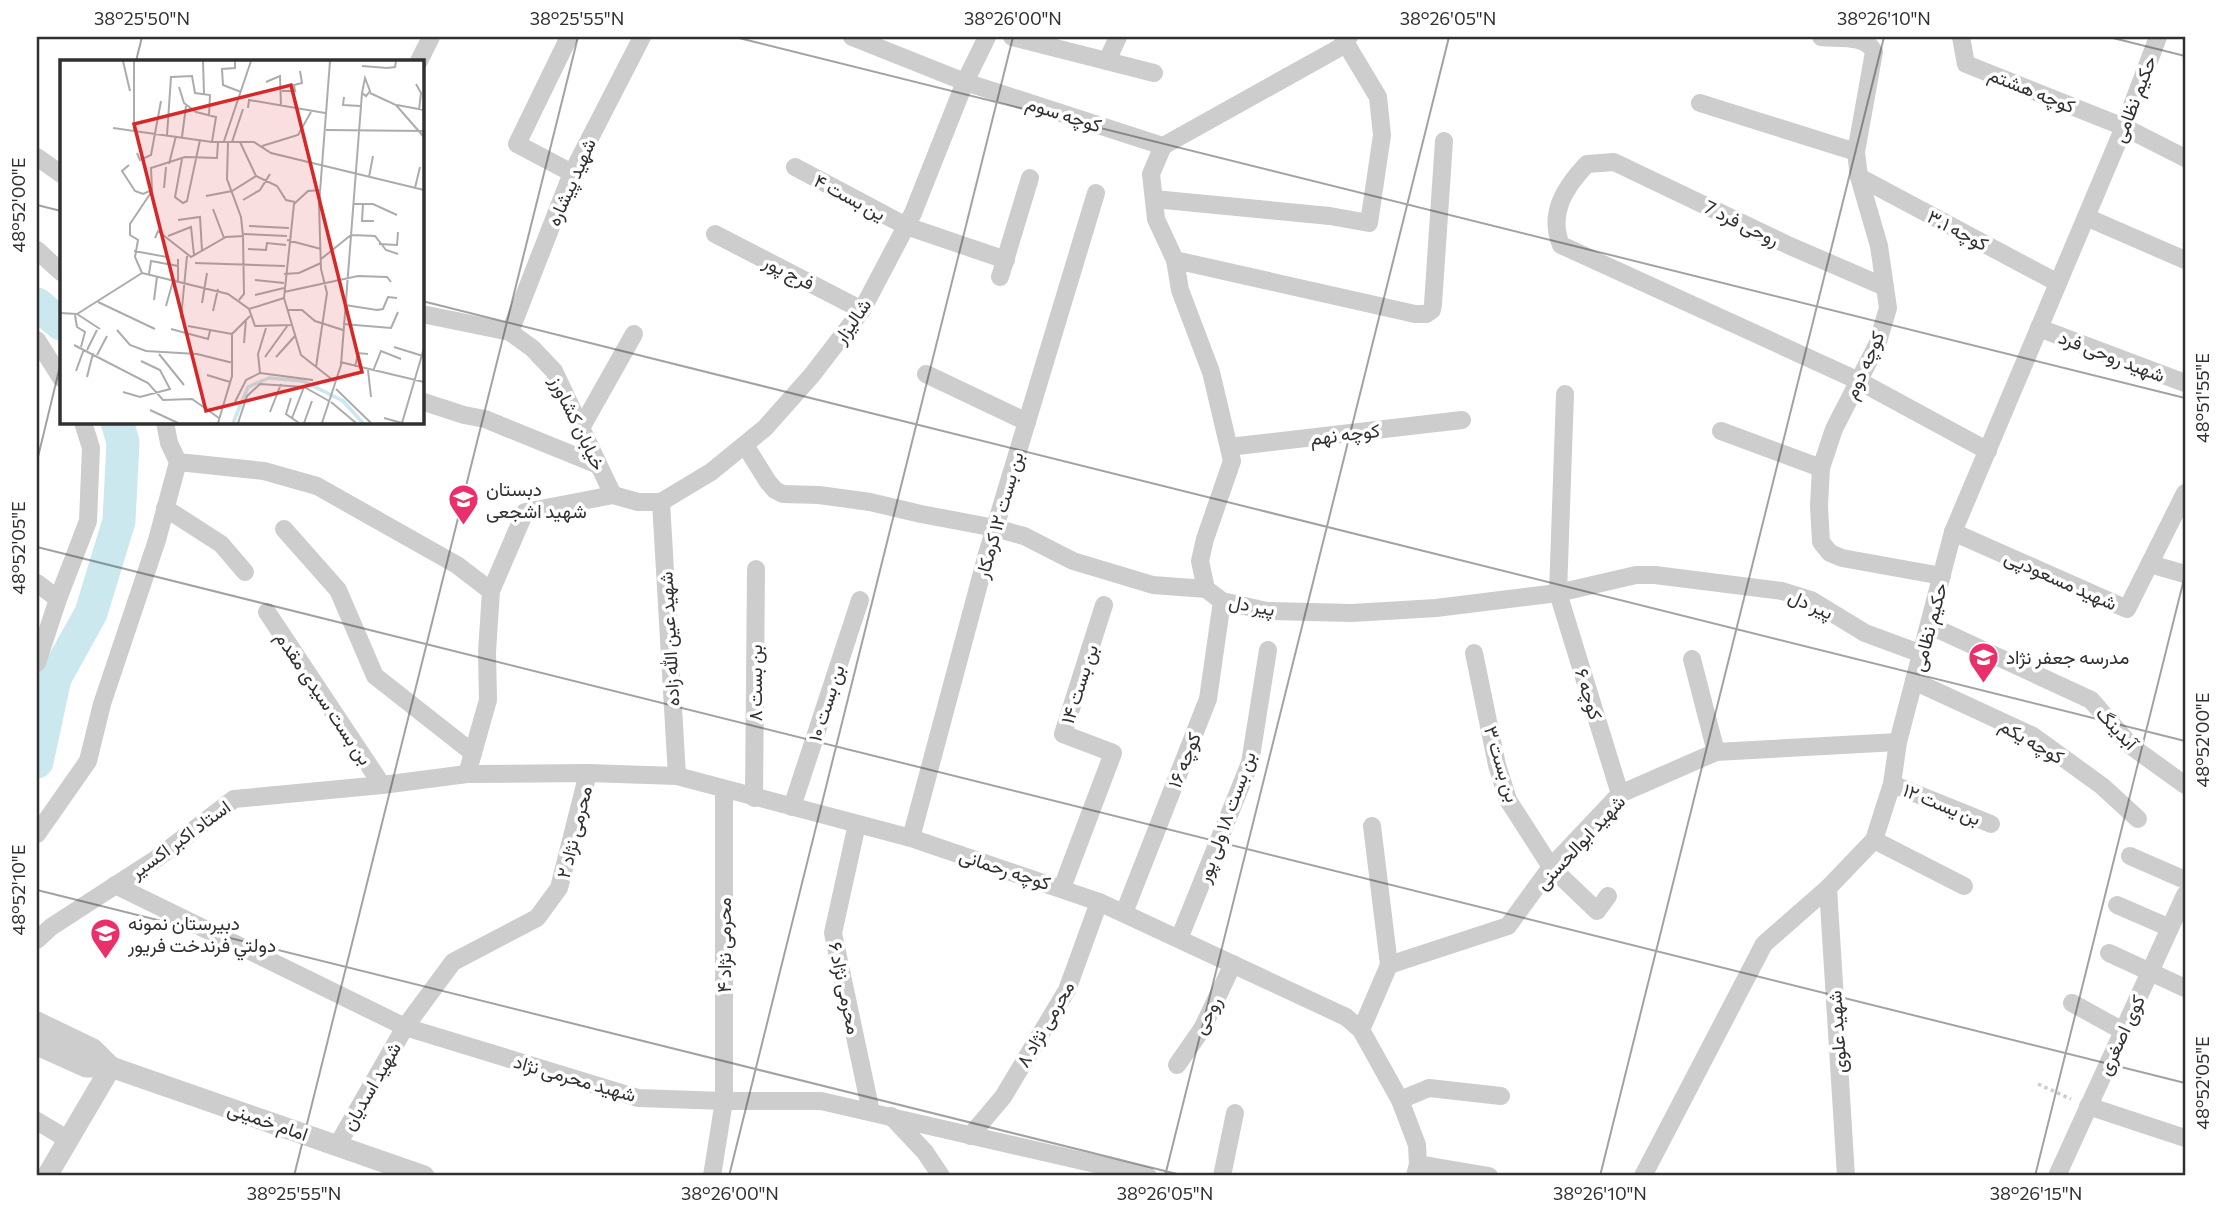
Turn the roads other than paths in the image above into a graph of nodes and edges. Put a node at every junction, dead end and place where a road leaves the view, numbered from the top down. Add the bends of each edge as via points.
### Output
1 (431, 37) edge
2 (569, 37) edge
3 (642, 37) edge
4 (852, 37) edge
5 (987, 37) edge
6 (1012, 37) edge
7 (1118, 37) edge
8 (1821, 37) edge
9 (1961, 37) edge
10 (2158, 37) edge
11 (1347, 39) edge
12 (420, 60) edge
13 (1107, 61) junction
14 (1154, 73) dead end
15 (965, 82) junction
16 (1700, 103) dead end
17 (2124, 127) junction
18 (1444, 141) dead end
19 (1163, 146) junction
20 (1856, 152) junction
21 (37, 157) edge
22 (2185, 158) edge
23 (795, 167) dead end
24 (60, 173) edge
25 (572, 173) junction
26 (1858, 177) junction
27 (1031, 178) dead end
28 (1096, 193) dead end
29 (1154, 199) junction
30 (2086, 217) junction
31 (906, 226) junction
32 (715, 234) dead end
33 (37, 250) edge
34 (1175, 260) junction
35 (2185, 260) edge
36 (60, 271) edge
37 (2058, 283) junction
38 (1885, 287) junction
39 (862, 310) junction
40 (424, 314) edge
41 (2039, 328) junction
42 (510, 332) junction
43 (634, 334) dead end
44 (37, 340) edge
45 (926, 374) dead end
46 (60, 375) edge
47 (1859, 381) junction
48 (2185, 383) edge
49 (1565, 394) dead end
50 (424, 402) dead end
51 (1462, 420) dead end
52 (1027, 422) junction
53 (84, 424) edge
54 (165, 424) edge
55 (581, 428) junction
56 (1721, 430) dead end
57 (745, 445) junction
58 (1229, 447) junction
59 (1988, 451) junction
60 (178, 462) junction
61 (598, 465) junction
62 (1821, 468) junction
63 (2185, 493) edge
64 (613, 495) junction
65 (661, 502) junction
66 (165, 508) junction
67 (995, 528) junction
68 (284, 529) dead end
69 (1953, 532) junction
70 (2150, 564) junction
71 (756, 569) dead end
72 (245, 572) dead end
73 (2185, 574) edge
74 (1942, 576) junction
75 (37, 583) edge
76 (1206, 589) junction
77 (491, 591) junction
78 (1558, 593) junction
79 (58, 599) junction
80 (860, 600) dead end
81 (1222, 601) junction
82 (1104, 605) dead end
83 (267, 612) dead end
84 (1931, 626) junction
85 (1268, 650) dead end
86 (1474, 653) dead end
87 (1922, 654) junction
88 (1692, 659) dead end
89 (37, 663) edge
90 (1914, 681) junction
91 (1898, 742) junction
92 (1716, 752) junction
93 (473, 753) junction
94 (588, 774) junction
95 (467, 775) junction
96 (677, 776) junction
97 (1892, 784) junction
98 (382, 785) junction
99 (2185, 785) edge
100 (724, 790) junction
101 (1620, 794) junction
102 (754, 798) junction
103 (792, 807) junction
104 (2138, 819) dead end
105 (857, 824) junction
106 (1992, 824) dead end
107 (1372, 826) dead end
108 (37, 834) edge
109 (911, 838) junction
110 (1874, 840) junction
111 (2130, 856) dead end
112 (1551, 867) junction
113 (2185, 880) edge
114 (115, 886) junction
115 (1964, 886) dead end
116 (1062, 888) junction
117 (1828, 888) junction
118 (2185, 895) edge
119 (1608, 896) dead end
120 (1099, 902) junction
121 (2117, 905) dead end
122 (1124, 913) junction
123 (2170, 928) junction
124 (1179, 939) junction
125 (37, 940) edge
126 (2109, 954) dead end
127 (1233, 964) junction
128 (1390, 965) junction
129 (2150, 972) junction
130 (2185, 988) edge
131 (2072, 1003) dead end
132 (37, 1022) edge
133 (405, 1027) junction
134 (1361, 1030) junction
135 (2123, 1031) junction
136 (37, 1045) edge
137 (1177, 1065) dead end
138 (111, 1067) junction
139 (1501, 1096) dead end
140 (1400, 1100) junction
141 (724, 1101) junction
142 (2088, 1107) junction
143 (871, 1112) junction
144 (1235, 1112) dead end
145 (891, 1116) junction
146 (37, 1121) edge
147 (970, 1136) junction
148 (2185, 1138) edge
149 (67, 1139) junction
150 (337, 1146) junction
151 (378, 1169) edge
152 (1417, 1170) edge
153 (52, 1174) edge
154 (424, 1176) edge
155 (712, 1176) edge
156 (941, 1176) edge
157 (1145, 1176) edge
158 (1222, 1176) edge
159 (1489, 1176) edge
160 (1643, 1176) edge
161 (1846, 1176) edge
162 (2057, 1176) edge

1 - 12 street
2 - 25 street via 517,144
3 - 25 street, شهید پیشاره
4 - 15 street, کوچه سوم
5 - 15 street, شالیزار
6 - 13 street
7 - 13 street
8 - 20 street, کوچه دوم via 1863,40 1874,52
9 - 17 street, کوچه هشتم via 1966,64
10 - 17 street, حکیم نظامی
11 - 19 street via 1339,48
11 - 29 street via 1378,97 1382,135 1369,223
13 - 14 street
15 - 19 street, کوچه سوم
15 - 31 street, شالیزار
16 - 20 street
17 - 22 street
17 - 30 street, حکیم نظامی
18 - 34 street via 1433,304 1426,314
19 - 29 street, پیر دل via 1151,174
20 - 26 street, کوچه دوم
21 - 24 street
23 - 31 street, ین بست ۴
25 - 42 street, شهید پیشاره
26 - 37 street, کوچه ۳.۱
26 - 38 street, کوچه دوم via 1879,246
27 - 31 street, ین بست ۴ via 1003,268
28 - 52 street, بن بست ۱۲ کرمکار
29 - 34 street, پیر دل via 1156,219
30 - 35 street
30 - 37 street, حکیم نظامی
31 - 39 street, شالیزار
32 - 39 street, فرج پور
33 - 36 street
34 - 58 street, پیر دل via 1180,290 1211,372
37 - 41 street, حکیم نظامی
38 - 47 street, کوچه دوم via 1888,308
38 - 47 street, روحی فرد 7 via 1615,162 1587,164 1564,195 1555,223 1561,245
39 - 57 street, شالیزار via 797,393
40 - 42 street, خیابان کشاورز
41 - 48 street, شهید روحی فرد
41 - 59 street, حکیم نظامی
42 - 55 street, خیابان کشاورز via 554,371
43 - 55 street
44 - 46 street
45 - 52 street
47 - 59 street
47 - 62 street, کوچه دوم via 1834,429
49 - 78 street, کوچه ۶
50 - 61 street via 485,419
51 - 58 street, کوچه نهم
52 - 67 street, بن بست ۱۲ کرمکار
53 - 79 street via 91,447 88,522
54 - 60 street
55 - 61 street, خیابان کشاورز
56 - 62 street
57 - 65 street, شالیزار
57 - 67 street via 768,482 783,495 870,502
58 - 76 street, پیر دل via 1232,461 1200,561
59 - 69 street, حکیم نظامی
60 - 66 street
60 - 77 street via 264,471 317,486 457,565
61 - 64 street, خیابان کشاورز
62 - 74 street, کوچه دوم via 1821,542 1830,553
63 - 70 street, شهید مسعودپی
64 - 65 street
64 - 77 street via 525,512
65 - 96 street, شهید عین الله زاده
66 - 72 street via 221,544
66 - 108 street via 88,761
67 - 76 street via 1073,561 1153,585
67 - 109 street, بن بست ۱۲ کرمکار
68 - 93 street via 338,590 375,676
69 - 70 street, شهید مسعودپی via 2127,609
69 - 74 street, حکیم نظامی
70 - 73 street
71 - 102 street, بن بست ۸
74 - 84 street, حکیم نظامی
75 - 79 street
76 - 81 street, پیر دل
77 - 93 street via 488,700
78 - 81 street, پیر دل via 1352,613 1267,611
78 - 87 street, پیر دل via 1636,575 1782,591 1811,600 1865,633
78 - 101 street, کوچه ۶
79 - 89 street
80 - 103 street, بن بست ۱۰
81 - 122 street, کوچه ۱۶ via 1208,699
82 - 116 street, بن بست ۱۴ via 1063,734 1113,752
83 - 98 street, بن بست سیدی مقدم
84 - 87 street, حکیم نظامی
84 - 99 street, آبدینگ via 2091,700 2131,746
85 - 124 street, بن بست ۱۸ ولی پور via 1250,762
86 - 112 street, بن بست ۳ via 1508,800
87 - 90 street, حکیم نظامی
88 - 92 street
90 - 91 street, حکیم نظامی
90 - 104 street, کوچه یکم via 2033,736 2102,786
91 - 92 street, شهید ابوالحسنی
91 - 97 street, حکیم نظامی
92 - 101 street, شهید ابوالحسنی
93 - 95 street
94 - 95 street, کوچه رحمانی
94 - 96 street, کوچه رحمانی
94 - 133 street, محرمی نژاد ۲ via 559,888 537,918 453,962
95 - 98 street, استاد اکبر اکسیر
96 - 100 street, کوچه رحمانی
97 - 106 street, بن یست ۱۲
97 - 110 street, حکیم نظامی
98 - 114 street, استاد اکبر اکسیر via 234,799
100 - 102 street, کوچه رحمانی
100 - 141 street, محرمی نژاد ۴
101 - 112 street, شهید ابوالحسنی
102 - 103 street, کوچه رحمانی
103 - 105 street, کوچه رحمانی
105 - 109 street, کوچه رحمانی
105 - 143 street, محرمی نژاد ۶ via 833,933
107 - 128 street
109 - 116 street, کوچه رحمانی
110 - 115 street
110 - 117 street, حکیم نظامی
111 - 113 street
112 - 119 street, بن بست ۳ via 1597,911
112 - 128 street, شهید ابوالحسنی via 1508,926
114 - 125 street, استاد اکبر اکسیر
114 - 133 street, شهید محرمی نژاد
116 - 120 street, کوچه رحمانی
117 - 160 street, حکیم نظامی via 1765,944
117 - 161 street, شهید علوی
118 - 123 street, کوی اصغری
120 - 122 street, کوچه رحمانی
120 - 147 street, محرمی نژاد ۸ via 1067,990 1003,1097
121 - 123 street
122 - 124 street, کوچه رحمانی
123 - 129 street, کوی اصغری
124 - 127 street, کوچه رحمانی
126 - 129 street
127 - 134 street, کوچه رحمانی via 1346,1017
127 - 137 street, روحی via 1202,1029
128 - 134 street
129 - 130 street
129 - 135 street, کوی اصغری
131 - 135 street
132 - 138 street, امام خمینی via 93,1049
133 - 141 street, شهید محرمی نژاد via 638,1098
133 - 150 street, شهید اسدیان
134 - 140 street, کوچه رحمانی
135 - 142 street, کوی اصغری
136 - 138 street, امام خمینی via 86,1067
138 - 149 street
138 - 150 street, امام خمینی
139 - 140 street via 1429,1088
140 - 152 street, کوچه رحمانی via 1417,1145
141 - 143 street, شهید محرمی نژاد via 821,1101
141 - 155 street, محرمی نژاد ۴
142 - 148 street
142 - 162 street, کوی اصغری
143 - 145 street, شهید محرمی نژاد
144 - 158 street
145 - 147 street, شهید محرمی نژاد
145 - 156 street
146 - 149 street
147 - 157 street, شهید محرمی نژاد
149 - 153 street
150 - 151 street, امام خمینی
151 - 154 street, امام خمینی
152 - 159 street

